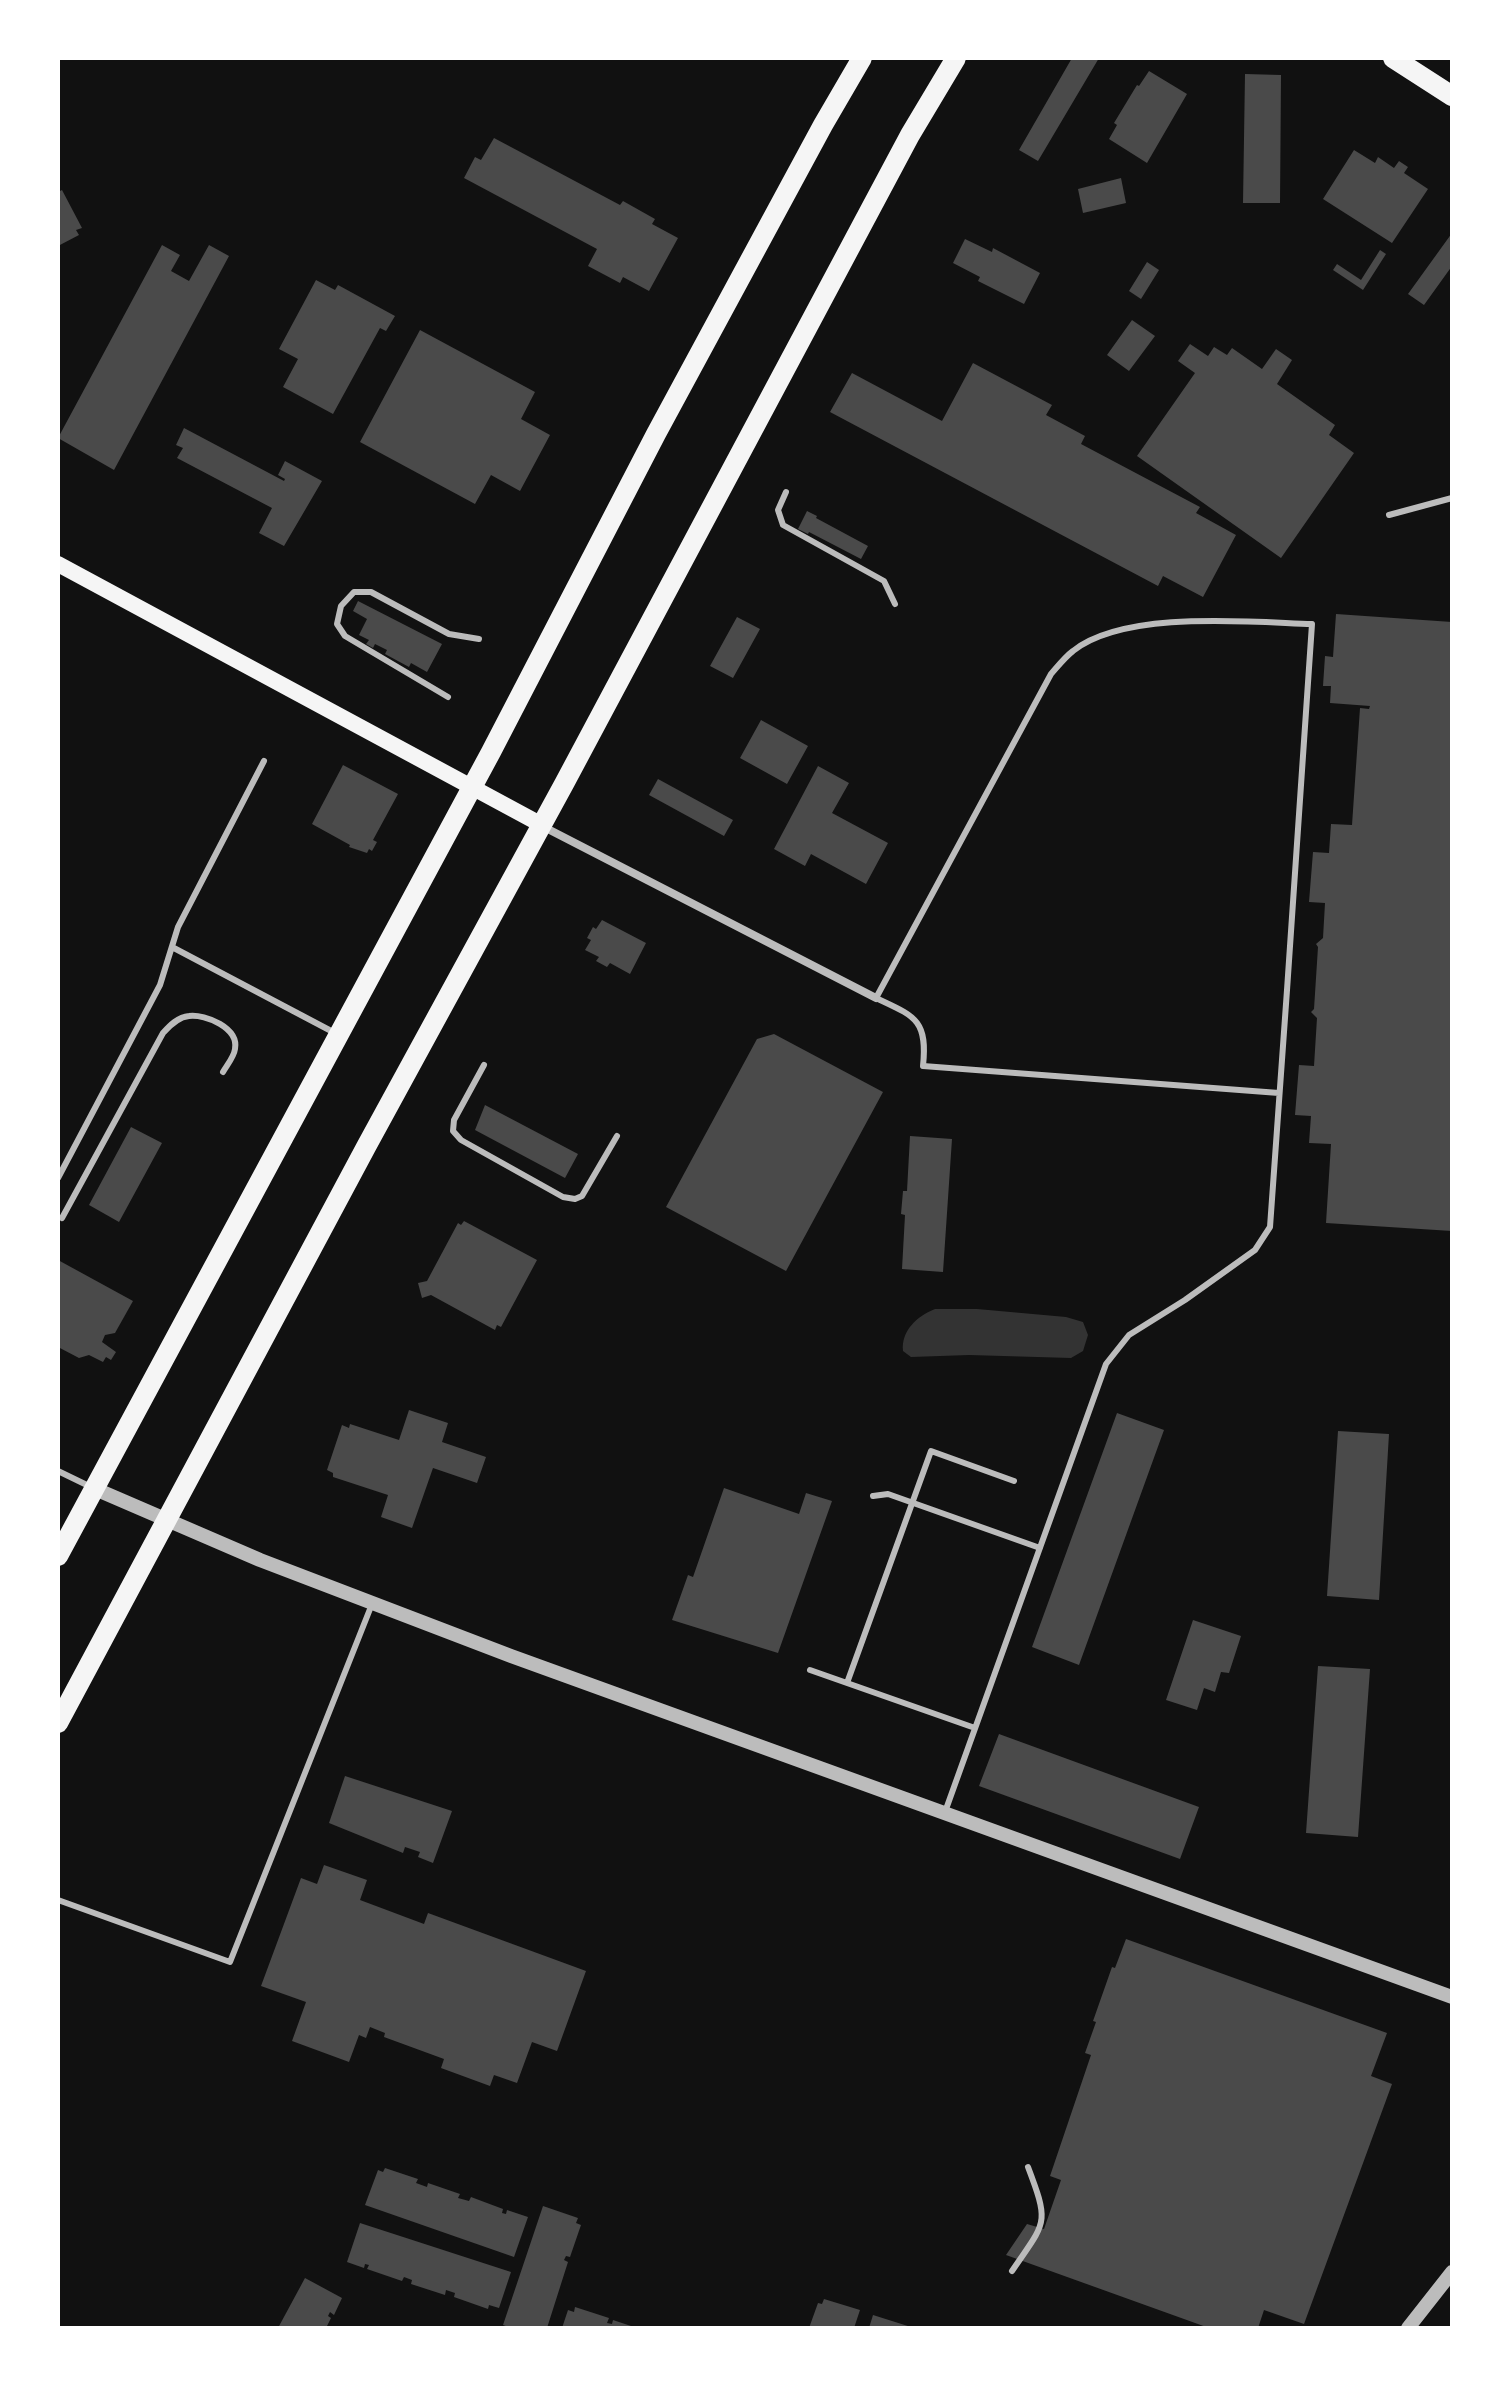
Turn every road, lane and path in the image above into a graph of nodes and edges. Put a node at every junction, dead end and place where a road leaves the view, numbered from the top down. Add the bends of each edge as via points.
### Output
1 (862, 58) edge
2 (956, 58) edge
3 (1402, 64) edge
4 (1452, 83) edge
5 (1452, 96) edge
6 (786, 492) dead end
7 (1452, 498) edge
8 (1389, 515) dead end
9 (58, 564) edge
10 (895, 604) dead end
11 (479, 639) dead end
12 (448, 697) dead end
13 (264, 761) dead end
14 (472, 787) junction
15 (542, 825) junction
16 (172, 947) junction
17 (876, 998) junction
18 (338, 1034) junction
19 (484, 1065) dead end
20 (223, 1072) dead end
21 (1279, 1093) junction
22 (617, 1136) dead end
23 (58, 1178) edge
24 (62, 1218) dead end
25 (58, 1471) edge
26 (1014, 1481) dead end
27 (93, 1488) junction
28 (873, 1496) dead end
29 (912, 1503) junction
30 (165, 1521) junction
31 (1040, 1548) junction
32 (58, 1556) edge
33 (373, 1602) junction
34 (810, 1670) dead end
35 (847, 1683) junction
36 (58, 1723) edge
37 (975, 1728) junction
38 (945, 1812) junction
39 (58, 1900) edge
40 (1452, 1997) edge
41 (1028, 2167) dead end
42 (1012, 2271) dead end
43 (1452, 2272) edge
44 (1408, 2328) edge

1 - 14 main road via 676,397
2 - 15 main road
3 - 4 main road
3 - 5 main road
6 - 10 lane via 778,510 783,525 884,581
7 - 8 lane
9 - 14 main road
11 - 12 lane via 449,634 371,592 354,592 341,606 337,624 345,636
13 - 16 lane
14 - 15 main road
14 - 18 main road
15 - 17 street
15 - 30 main road
16 - 18 lane
16 - 23 lane via 160,985
17 - 21 lane via 914,1016 925,1049 923,1066
17 - 21 lane via 1051,674 1073,650 1103,636 1171,622 1312,624
18 - 27 main road
19 - 22 lane via 453,1131 563,1197 582,1196
20 - 24 lane via 235,1052 230,1032 191,1015 170,1025
21 - 31 lane via 1270,1227 1255,1250 1117,1347 1106,1364
25 - 27 lane
26 - 29 lane via 931,1451
27 - 30 street
27 - 32 main road
28 - 29 lane via 888,1494
29 - 31 lane
29 - 35 lane
30 - 33 street
30 - 36 main road
31 - 37 lane
33 - 38 street
33 - 39 lane via 230,1962
34 - 35 lane
35 - 37 lane
37 - 38 lane
38 - 40 street
41 - 42 lane via 1043,2221
43 - 44 street

